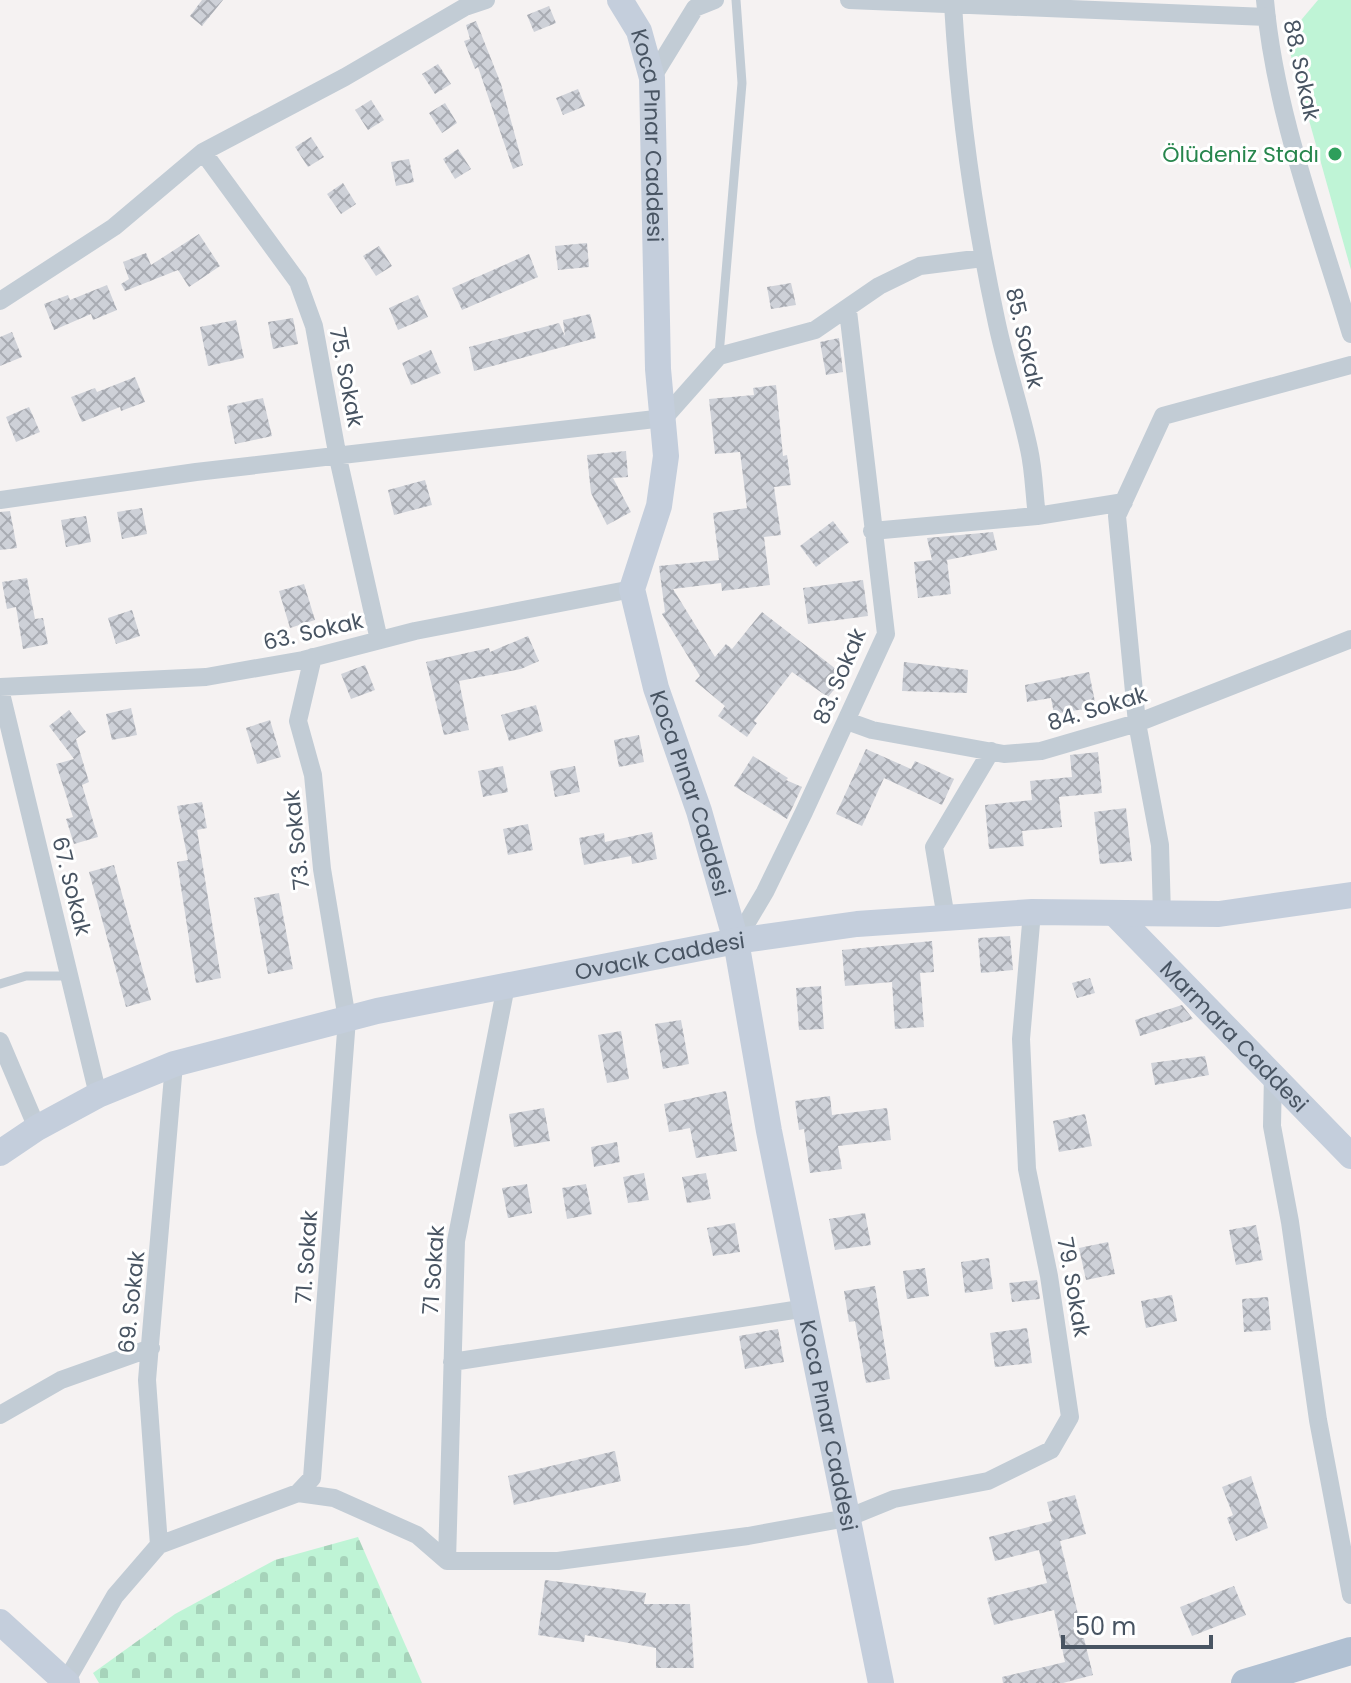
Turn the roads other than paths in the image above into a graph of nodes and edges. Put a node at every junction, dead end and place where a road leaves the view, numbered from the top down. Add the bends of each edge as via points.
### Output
1 (486, 0) edge
2 (620, 0) edge
3 (715, 0) edge
4 (736, 0) edge
5 (849, 0) edge
6 (953, 4) junction
7 (1266, 9) edge
8 (652, 78) junction
9 (203, 152) junction
10 (983, 258) junction
11 (0, 301) edge
12 (848, 311) junction
13 (1351, 334) edge
14 (719, 356) junction
15 (1351, 365) edge
16 (664, 418) junction
17 (338, 458) junction
18 (0, 500) edge
19 (1124, 502) junction
20 (1037, 516) junction
21 (872, 531) junction
22 (632, 589) junction
23 (1351, 639) edge
24 (379, 640) junction
25 (313, 657) junction
26 (0, 688) edge
27 (847, 721) junction
28 (1137, 723) junction
29 (991, 751) junction
30 (1351, 895) edge
31 (1032, 912) junction
32 (1162, 915) junction
33 (1117, 916) junction
34 (946, 918) junction
35 (736, 941) junction
36 (69, 976) junction
37 (0, 984) edge
38 (506, 986) junction
39 (347, 1019) junction
40 (0, 1041) edge
41 (174, 1064) junction
42 (1273, 1073) junction
43 (98, 1095) junction
44 (37, 1128) junction
45 (0, 1153) edge
46 (1351, 1156) edge
47 (807, 1308) junction
48 (151, 1348) junction
49 (452, 1362) junction
50 (0, 1415) edge
51 (298, 1493) junction
52 (847, 1518) junction
53 (159, 1545) junction
54 (447, 1561) junction
55 (1351, 1595) edge
56 (0, 1622) edge
57 (1351, 1651) edge
58 (66, 1683) edge
59 (881, 1683) edge
60 (1245, 1683) edge

1 - 9 street
2 - 8 street, Koca Pınar Caddesi via 639,31
3 - 8 street via 695,8
4 - 14 lane via 742,83
5 - 6 street
6 - 7 street
6 - 10 street, 85. Sokak via 957,81
7 - 13 street, 88. Sokak via 1283,108
8 - 16 street, Koca Pınar Caddesi via 658,369
9 - 11 street via 114,227
9 - 17 street, 75. Sokak via 298,282 314,326
10 - 12 street via 920,266 879,286
10 - 20 street, 85. Sokak via 1007,373 1030,450
12 - 14 street via 815,330
12 - 21 street, 83. Sokak
14 - 16 street
15 - 19 street via 1163,416
16 - 17 street
16 - 22 street, Koca Pınar Caddesi via 666,456 659,506
17 - 18 street
17 - 24 street, 75. Sokak
19 - 20 street
19 - 28 street via 1117,516
20 - 21 street
21 - 27 street, 83. Sokak via 886,634
22 - 24 street, 63. Sokak
22 - 35 street, Koca Pınar Caddesi via 656,688
23 - 28 street, 84. Sokak
24 - 25 street, 63. Sokak
25 - 26 street, 63. Sokak via 206,677
25 - 39 street, 73. Sokak via 298,721 313,775 322,869
26 - 36 street, 67. Sokak
27 - 29 street, 84. Sokak
27 - 35 street, 83. Sokak
28 - 29 street, 84. Sokak via 1041,751
28 - 32 street via 1160,845
29 - 34 street via 934,847
30 - 32 street, Ovacık Caddesi via 1219,914
31 - 33 street, Ovacık Caddesi
31 - 34 street, Ovacık Caddesi
31 - 52 street, 79. Sokak via 1021,1039 1027,1169 1070,1417 1051,1450 988,1481 894,1499
32 - 33 street, Ovacık Caddesi
33 - 42 street, Marmara Caddesi
34 - 35 street, Ovacık Caddesi
35 - 38 street, Ovacık Caddesi
35 - 47 street, Koca Pınar Caddesi
36 - 37 lane via 26,976
36 - 43 street, 67. Sokak
38 - 39 street, Ovacık Caddesi
38 - 49 street, 71 Sokak via 456,1241
39 - 41 street, Ovacık Caddesi
39 - 51 street, 71. Sokak via 312,1478
40 - 44 street
41 - 43 street, Ovacık Caddesi
41 - 48 street, 69. Sokak
42 - 46 street, Marmara Caddesi
42 - 55 street via 1272,1126
43 - 44 street, Ovacık Caddesi
44 - 45 street, Ovacık Caddesi
47 - 49 street
47 - 52 street, Koca Pınar Caddesi
48 - 50 street via 61,1380
48 - 53 street, 69. Sokak via 147,1380
49 - 54 street, 71 Sokak
51 - 53 street
51 - 54 street via 334,1498 417,1535
52 - 54 street, 79. Sokak via 558,1561
52 - 59 street, Koca Pınar Caddesi
53 - 58 street via 115,1596
56 - 58 street
57 - 60 main road

